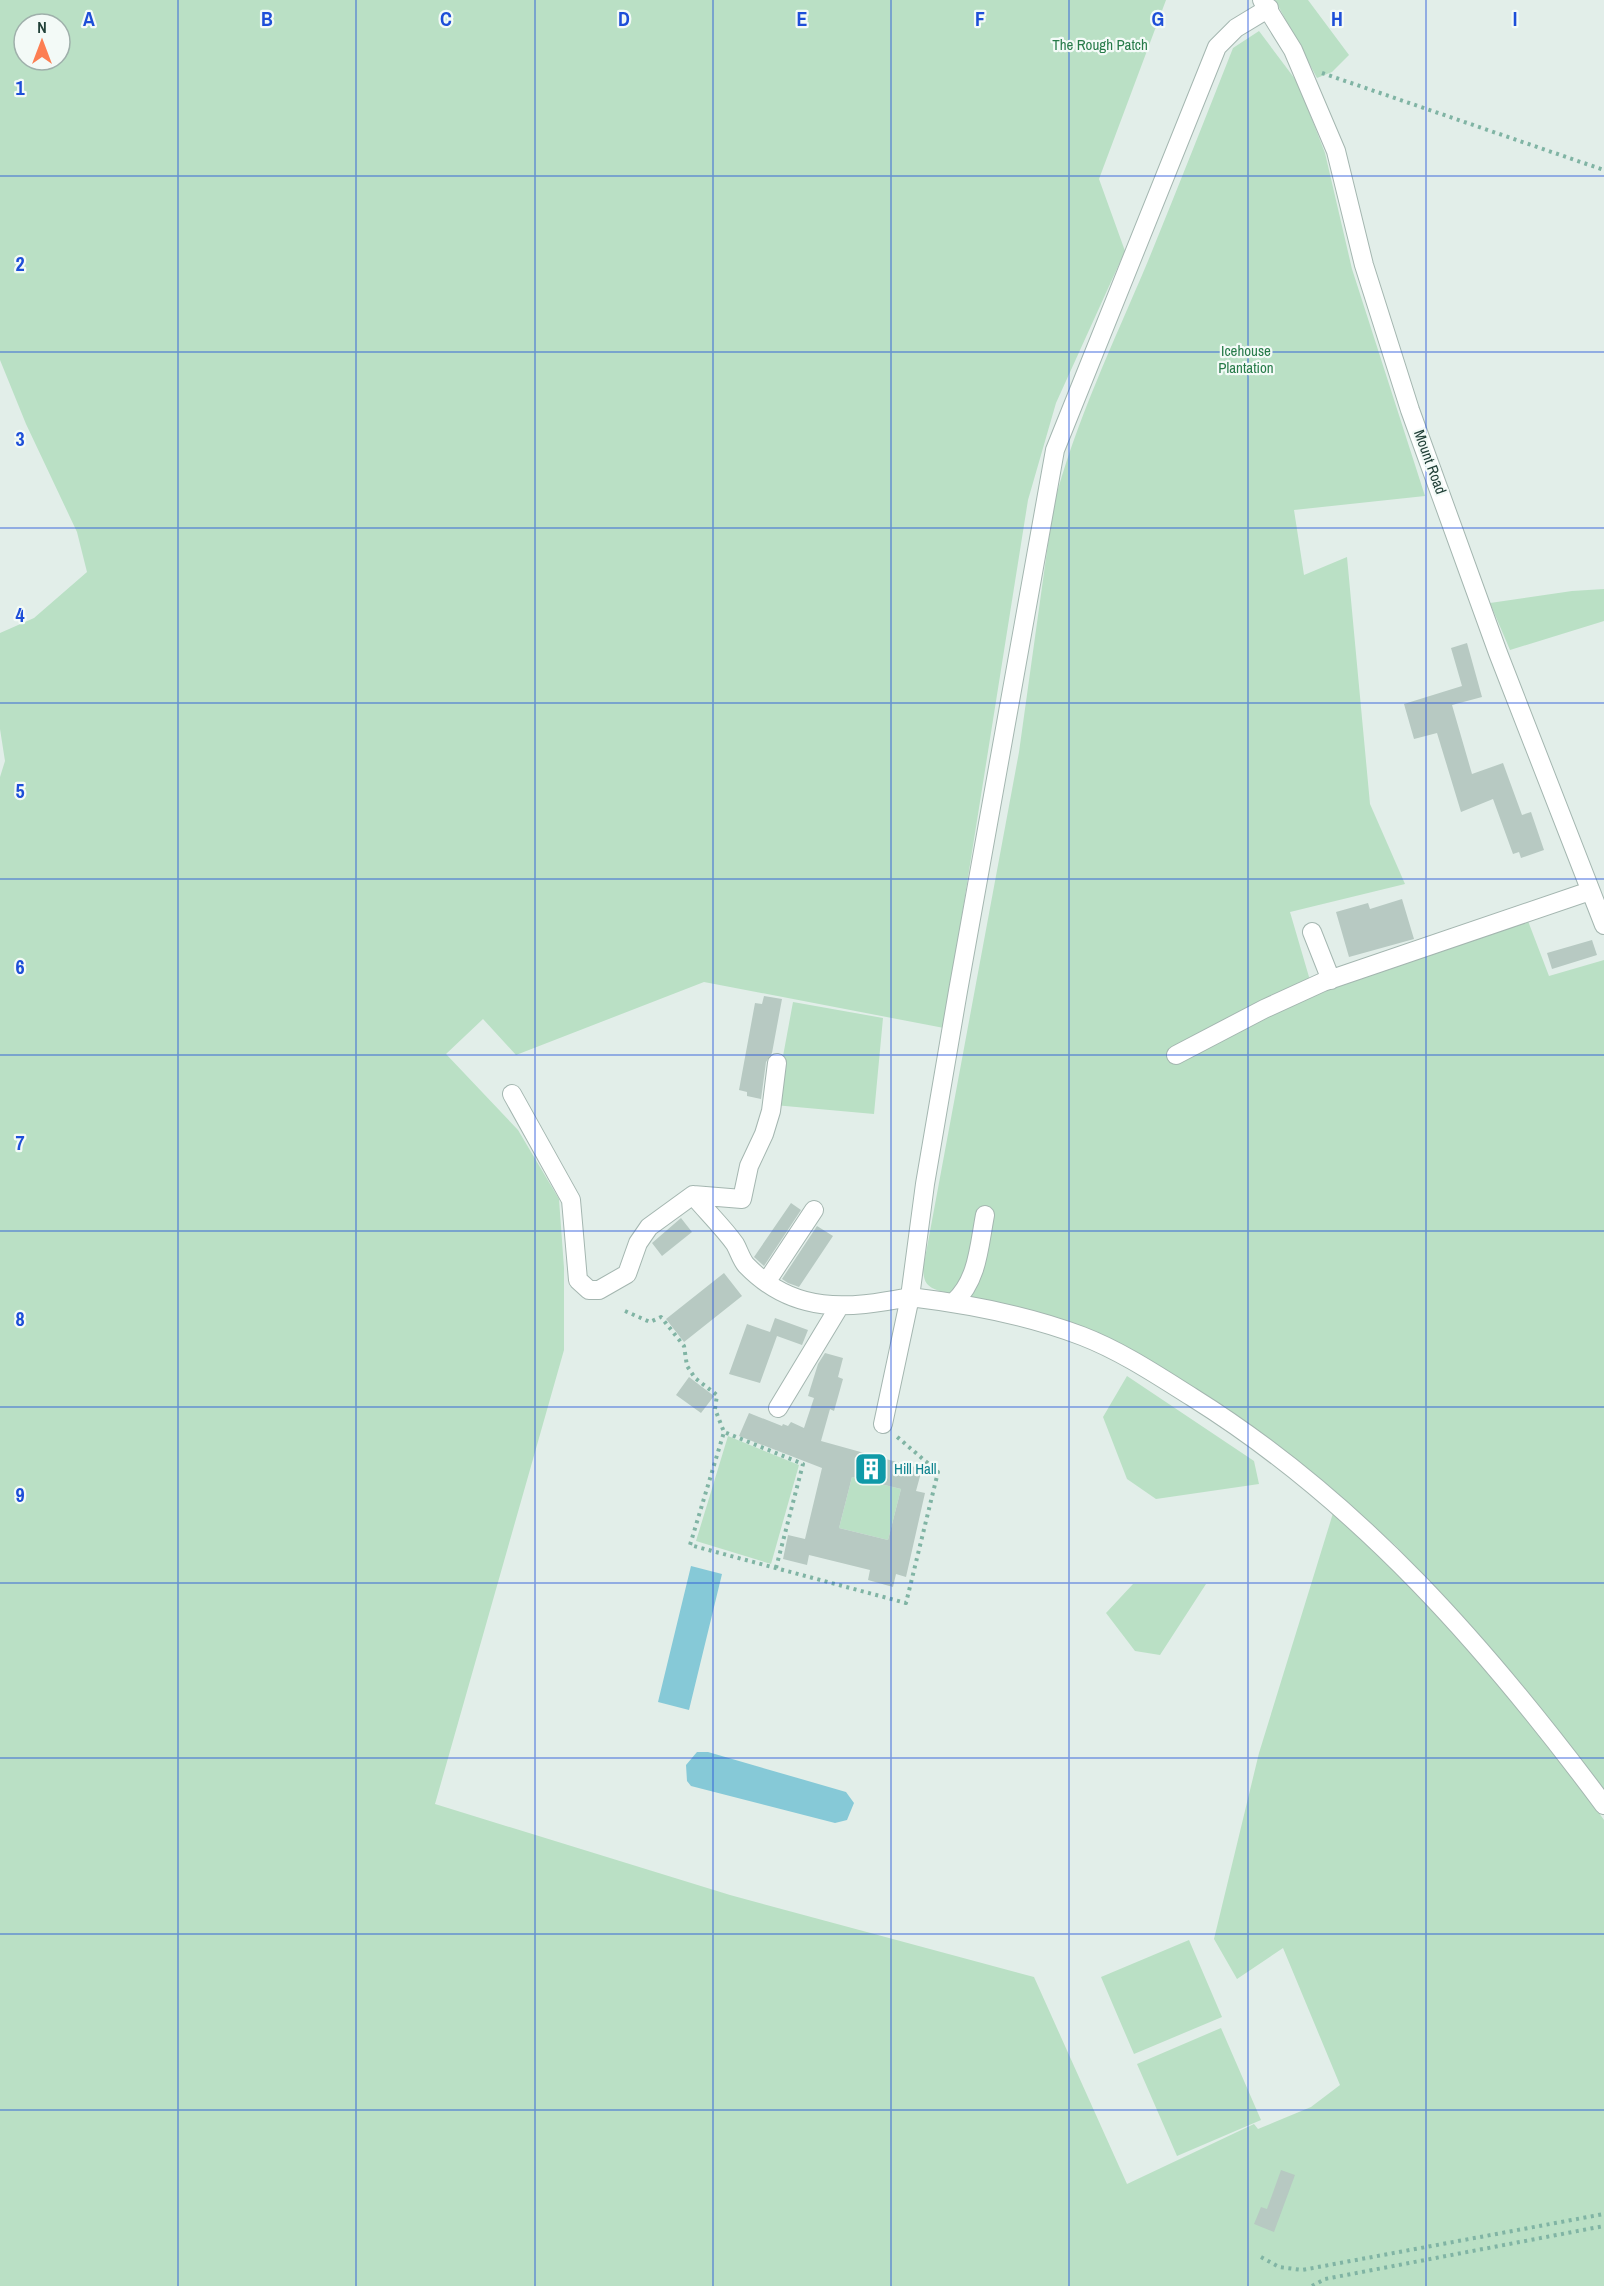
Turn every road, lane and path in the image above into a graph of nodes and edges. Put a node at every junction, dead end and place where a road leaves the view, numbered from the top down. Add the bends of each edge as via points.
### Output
1 (1265, 4) edge
2 (1301, 66) junction
3 (1604, 170) edge
4 (1590, 891) junction
5 (1604, 925) edge
6 (1312, 932) dead end
7 (1331, 980) junction
8 (1176, 1055) dead end
9 (777, 1063) dead end
10 (512, 1094) dead end
11 (693, 1195) junction
12 (814, 1210) dead end
13 (985, 1215) dead end
14 (767, 1281) junction
15 (910, 1297) junction
16 (954, 1302) junction
17 (839, 1307) junction
18 (626, 1311) dead end
19 (778, 1408) dead end
20 (883, 1424) joint
21 (724, 1432) junction
22 (776, 1568) junction
23 (1604, 1805) edge
24 (1604, 2214) edge
25 (1604, 2226) edge
26 (1261, 2257) dead end
27 (1312, 2286) edge

1 - 2 street, Mount Road
1 - 15 street via 1217,47 1055,450 954,1014
2 - 3 path
2 - 4 street, Mount Road via 1336,151 1364,265 1410,410
4 - 5 street, Mount Road
4 - 7 street
6 - 7 street
7 - 8 street via 1264,1009
9 - 11 street via 771,1111 749,1166 742,1199
10 - 11 street via 571,1200 578,1280 589,1290 600,1290 627,1274 638,1243 649,1227
11 - 14 street via 735,1245 745,1264
12 - 14 street
13 - 16 street via 972,1279
14 - 17 street via 783,1293
15 - 16 street
15 - 17 street
15 - 20 street
16 - 23 street via 1027,1318 1082,1336 1133,1360 1251,1435 1392,1553 1546,1727
17 - 19 street
18 - 21 path via 650,1322 661,1317 684,1346 691,1372 717,1395 715,1409
20 - 22 path via 938,1472 906,1602
21 - 22 path via 804,1464
21 - 22 path via 690,1545
24 - 26 path via 1302,2270 1279,2267
25 - 27 path via 1325,2279

